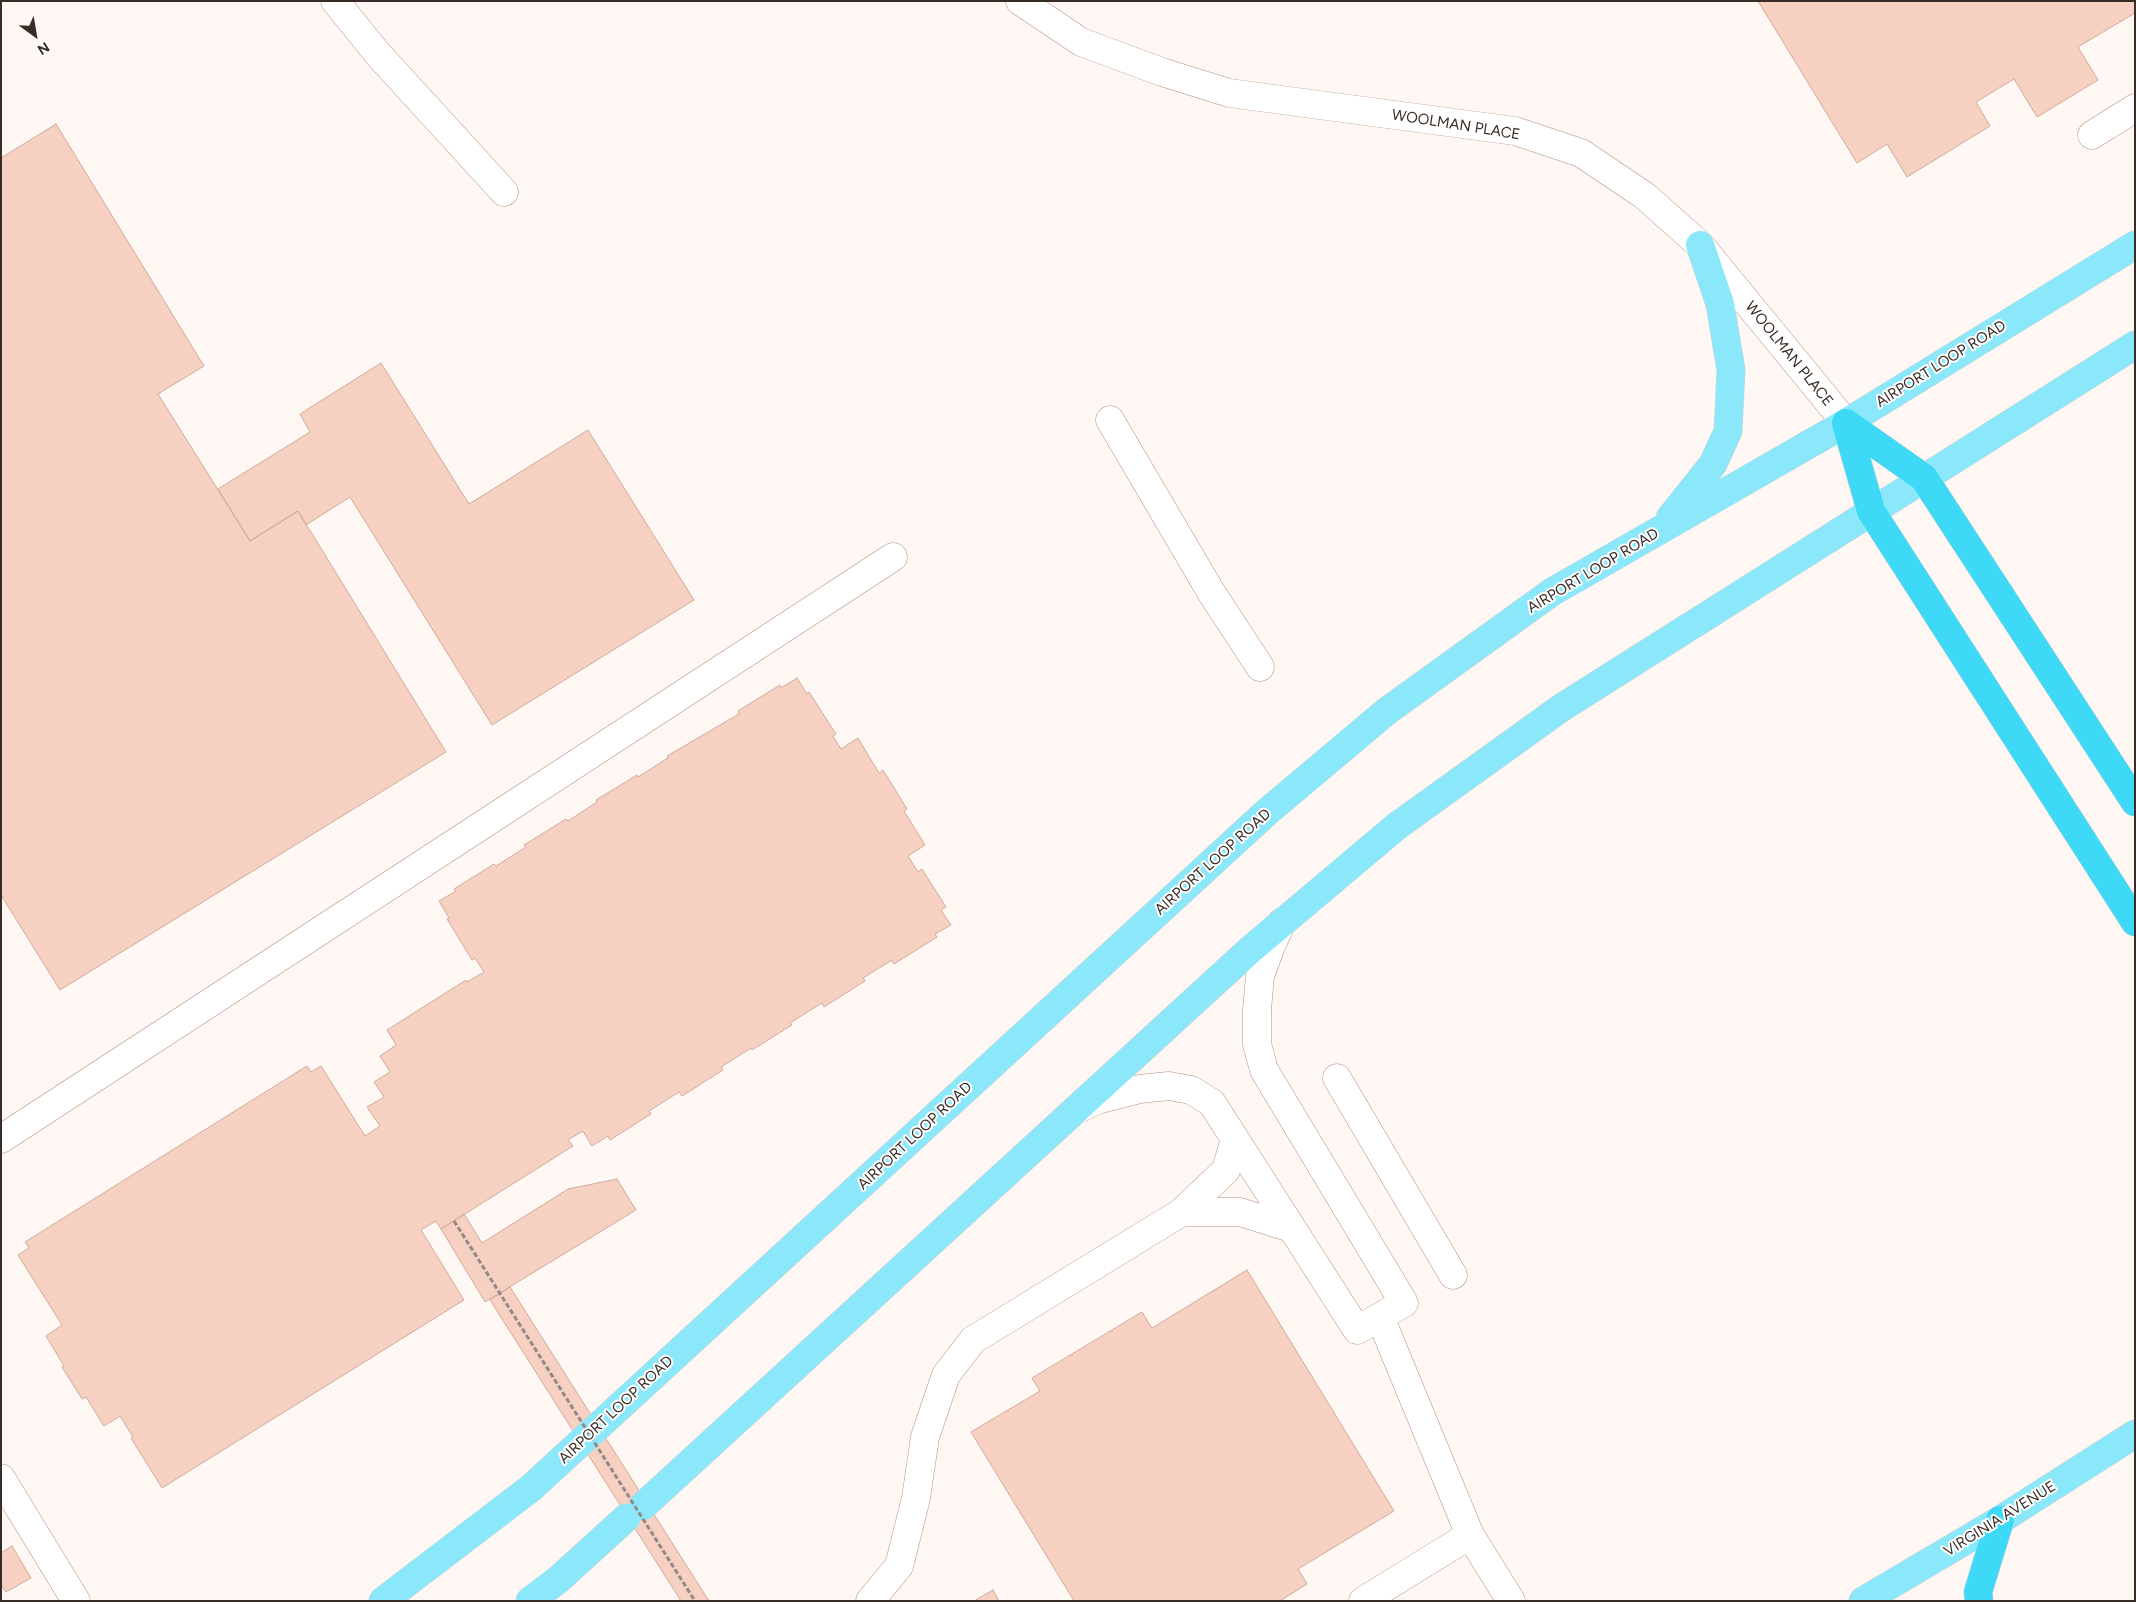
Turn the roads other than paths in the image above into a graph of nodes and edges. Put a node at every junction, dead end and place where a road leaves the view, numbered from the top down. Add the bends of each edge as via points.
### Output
1 (335, 1) edge
2 (1020, 1) edge
3 (2135, 108) edge
4 (2092, 135) dead end
5 (504, 192) dead end
6 (1700, 244) junction
7 (2135, 245) edge
8 (2135, 345) edge
9 (1110, 420) dead end
10 (1846, 424) junction
11 (1924, 478) junction
12 (1871, 511) junction
13 (1661, 530) junction
14 (893, 557) dead end
15 (1260, 667) dead end
16 (2135, 802) edge
17 (1282, 922) junction
18 (2135, 922) edge
19 (1337, 1078) dead end
20 (1075, 1111) junction
21 (1, 1139) edge
22 (1235, 1139) junction
23 (1182, 1212) junction
24 (1291, 1228) junction
25 (1453, 1275) dead end
26 (1380, 1317) junction
27 (2135, 1434) edge
28 (1, 1478) edge
29 (2000, 1520) junction
30 (1470, 1535) junction
31 (76, 1601) edge
32 (383, 1601) edge
33 (530, 1601) edge
34 (870, 1601) edge
35 (1363, 1601) edge
36 (1511, 1601) edge
37 (1863, 1601) edge
38 (1979, 1601) edge

1 - 5 street
2 - 6 street, WOOLMAN PLACE via 1081,42 1229,93 1515,132 1581,154 1645,196
3 - 4 street
6 - 10 street, WOOLMAN PLACE
6 - 13 main road via 1720,304 1731,370 1728,431 1713,464
7 - 10 main road, AIRPORT LOOP ROAD
8 - 11 main road
9 - 15 street via 1211,592
10 - 11 highway
10 - 12 highway
10 - 13 main road, AIRPORT LOOP ROAD
11 - 12 main road
11 - 16 highway
12 - 17 main road via 1560,708 1397,826
12 - 18 highway
13 - 32 main road, AIRPORT LOOP ROAD via 1552,592 1379,718 1267,812 531,1488
14 - 21 street
17 - 20 main road
17 - 26 street via 1260,976 1257,1044 1264,1070 1404,1303
19 - 25 street
20 - 22 street via 1096,1100 1140,1089 1169,1086 1192,1090 1212,1103
20 - 33 main road via 635,1512 560,1579
22 - 23 street via 1226,1170
22 - 24 street
23 - 24 street via 1240,1212
23 - 34 street via 973,1340 946,1375 928,1428 916,1498 899,1566
24 - 26 street via 1356,1330
26 - 30 street
27 - 29 main road, VIRGINIA AVENUE
28 - 31 street
29 - 37 main road, VIRGINIA AVENUE
29 - 38 highway via 1978,1592
30 - 35 street
30 - 36 street

